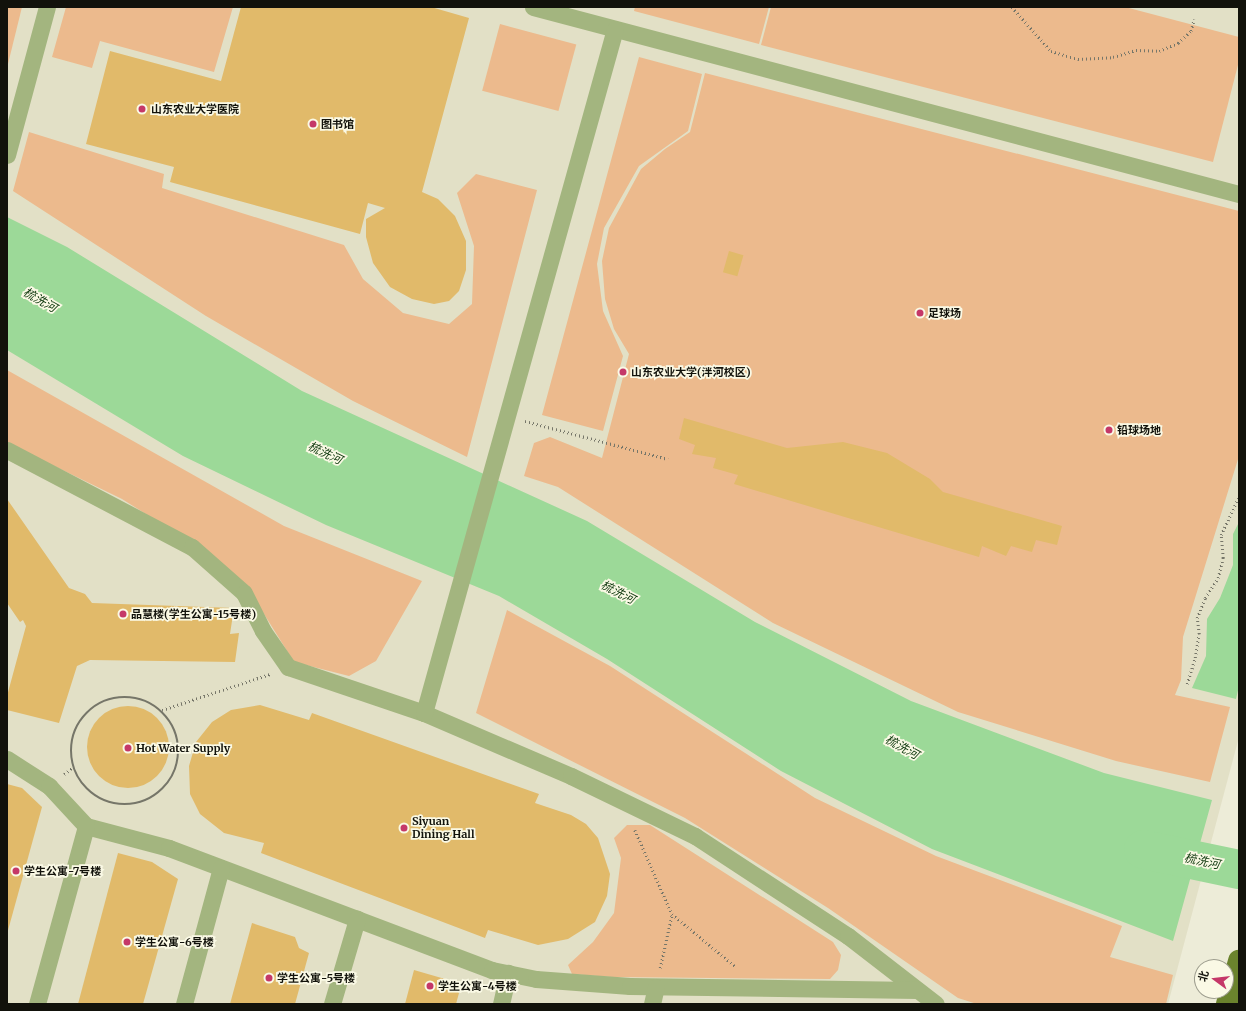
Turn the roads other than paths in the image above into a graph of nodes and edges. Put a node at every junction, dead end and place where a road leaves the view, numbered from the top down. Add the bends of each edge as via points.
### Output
1 (47, 7) edge
2 (533, 7) edge
3 (615, 29) junction
4 (7, 155) edge
5 (1239, 194) edge
6 (7, 450) edge
7 (424, 713) junction
8 (7, 759) edge
9 (86, 826) junction
10 (221, 868) junction
11 (356, 919) junction
12 (1239, 961) edge
13 (508, 973) junction
14 (656, 987) junction
15 (917, 990) junction
16 (808, 997) edge
17 (37, 1004) edge
18 (184, 1004) edge
19 (332, 1004) edge
20 (501, 1004) edge
21 (652, 1004) edge
22 (936, 1004) edge
23 (1227, 1004) edge

1 - 4 street
2 - 3 street
3 - 5 street
3 - 7 street
6 - 7 street via 192,547 244,593 263,631 288,667
7 - 15 street via 695,836 848,936
8 - 9 street via 49,786
9 - 10 street via 169,848
9 - 17 street
10 - 11 street
10 - 18 street
11 - 13 street via 492,970
11 - 19 street
12 - 23 main road
13 - 14 street via 536,979
13 - 20 street
14 - 16 street via 762,990
14 - 21 street
15 - 16 street
15 - 22 street

